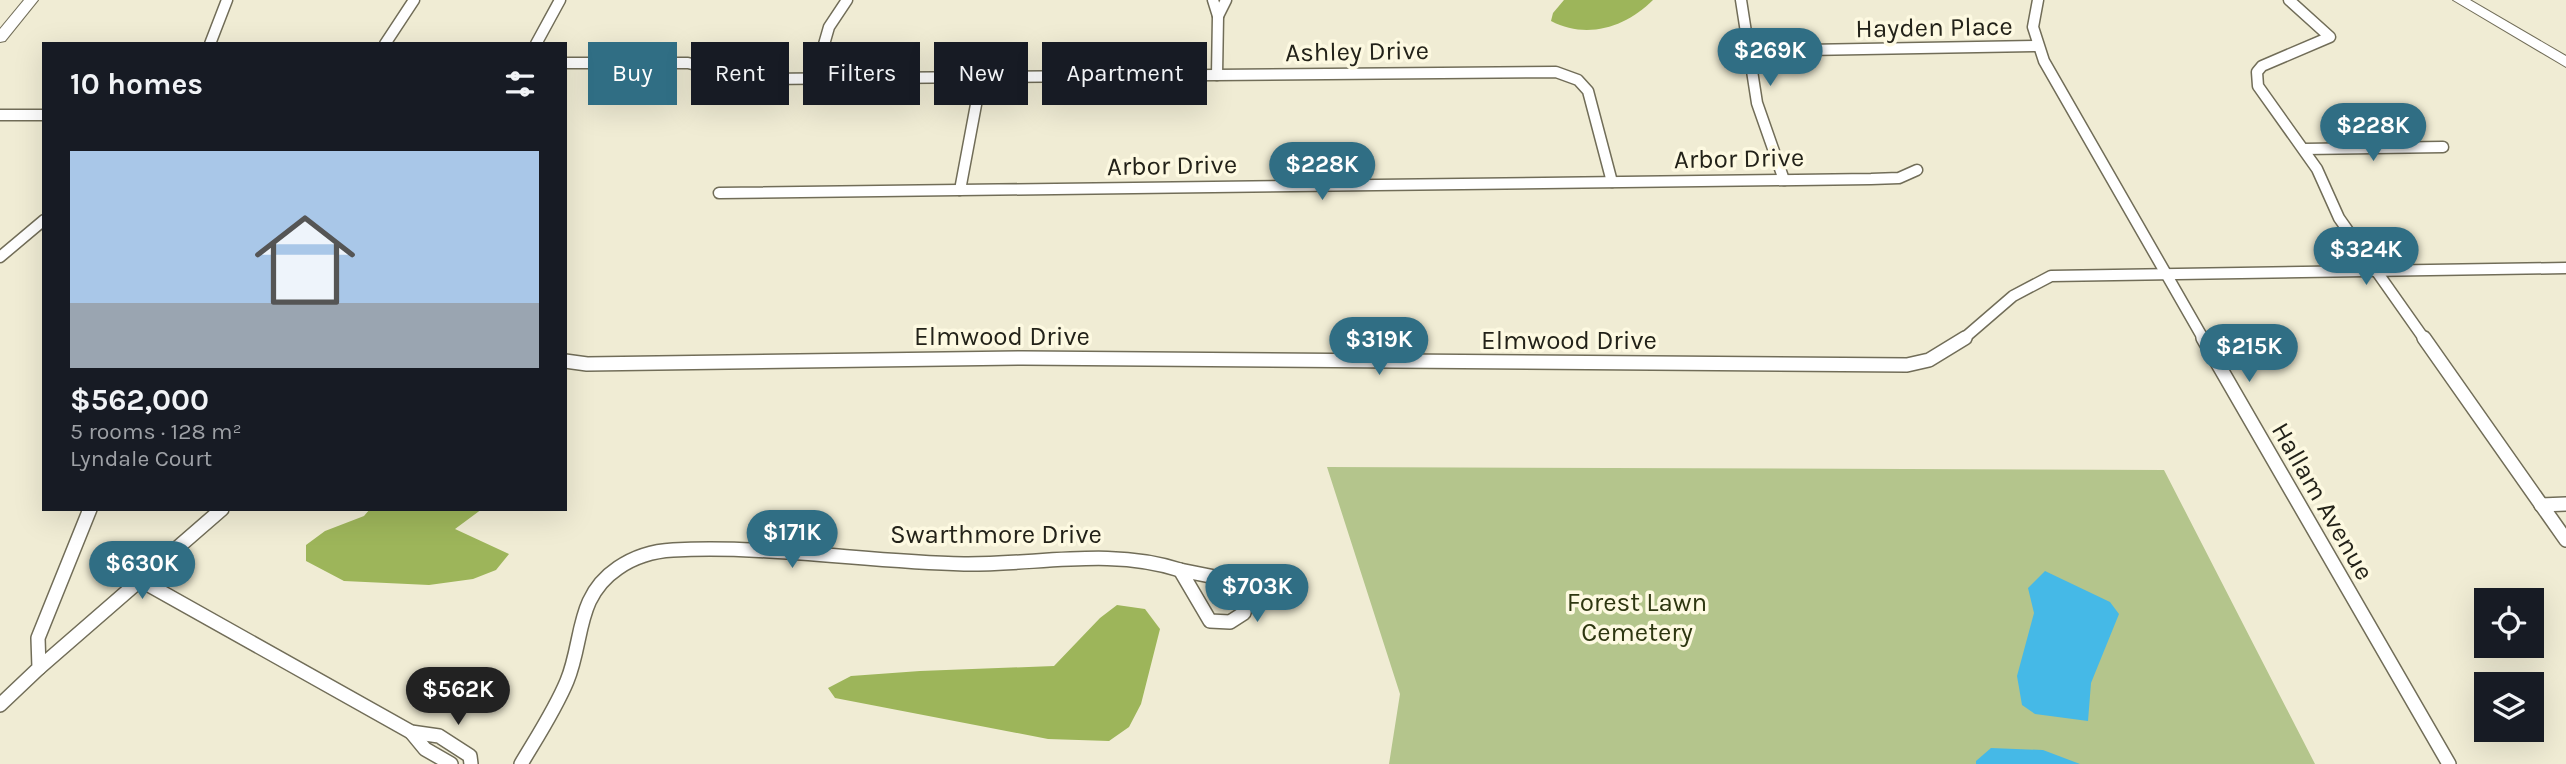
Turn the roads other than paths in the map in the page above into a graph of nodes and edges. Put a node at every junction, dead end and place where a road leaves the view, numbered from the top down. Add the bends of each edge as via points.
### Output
1 (31, 0) edge
2 (227, 0) edge
3 (414, 0) edge
4 (560, 0) edge
5 (846, 0) edge
6 (1213, 0) edge
7 (1226, 0) edge
8 (1741, 0) edge
9 (2038, 0) edge
10 (2289, 0) edge
11 (2460, 0) edge
12 (1218, 16) junction
13 (0, 38) edge
14 (211, 42) edge
15 (386, 42) edge
16 (537, 42) edge
17 (825, 42) edge
18 (2036, 46) junction
19 (1749, 51) junction
20 (2566, 62) edge
21 (567, 63) edge
22 (1217, 75) junction
23 (1028, 77) edge
24 (803, 79) edge
25 (976, 105) edge
26 (0, 115) edge
27 (42, 115) edge
28 (2443, 147) dead end
29 (2304, 149) junction
30 (1917, 170) dead end
31 (1784, 180) junction
32 (1612, 182) junction
33 (960, 190) junction
34 (719, 193) dead end
35 (42, 222) edge
36 (0, 257) edge
37 (2566, 268) edge
38 (2375, 271) junction
39 (2166, 274) junction
40 (567, 361) edge
41 (2566, 504) edge
42 (2541, 505) junction
43 (89, 511) edge
44 (220, 511) edge
45 (2566, 540) edge
46 (1180, 570) junction
47 (140, 580) junction
48 (39, 668) junction
49 (0, 705) edge
50 (411, 732) junction
51 (451, 764) edge
52 (471, 764) edge
53 (521, 764) edge
54 (2449, 764) edge

1 - 13 main road
2 - 14 street
3 - 15 street
4 - 16 street
5 - 17 street
6 - 12 street
7 - 12 street
8 - 19 street
9 - 18 street, Hallam Avenue via 2032,20
10 - 29 street via 2330,37 2262,66 2256,80
11 - 20 main road
12 - 22 street
18 - 19 street, Hayden Place
18 - 39 street, Hallam Avenue
19 - 31 street via 1757,103
21 - 24 street, Ashley Drive via 674,62 743,79
22 - 23 street, Ashley Drive
22 - 32 street, Ashley Drive via 1564,73 1588,91
25 - 33 street
26 - 27 street
28 - 29 street
29 - 38 street via 2339,218
30 - 31 street, Arbor Drive via 1899,178
31 - 32 street, Arbor Drive
32 - 33 street, Arbor Drive
33 - 34 street, Arbor Drive
35 - 36 street
37 - 38 street
38 - 39 street
38 - 42 street
39 - 40 street, Elmwood Drive via 2063,275 2035,281 1942,356 1907,365 1023,358
39 - 54 street, Hallam Avenue
41 - 42 street
42 - 45 street
43 - 48 street via 38,638
44 - 47 street
46 - 46 street, Swarthmore Drive via 1210,621 1227,624 1243,614 1247,600 1235,581
46 - 53 street, Swarthmore Drive via 1117,558 967,564 812,553 673,550 645,554 617,568 593,593 559,700
47 - 48 street
47 - 50 street
48 - 49 street
50 - 51 street via 425,749
50 - 52 street via 439,736 470,756

